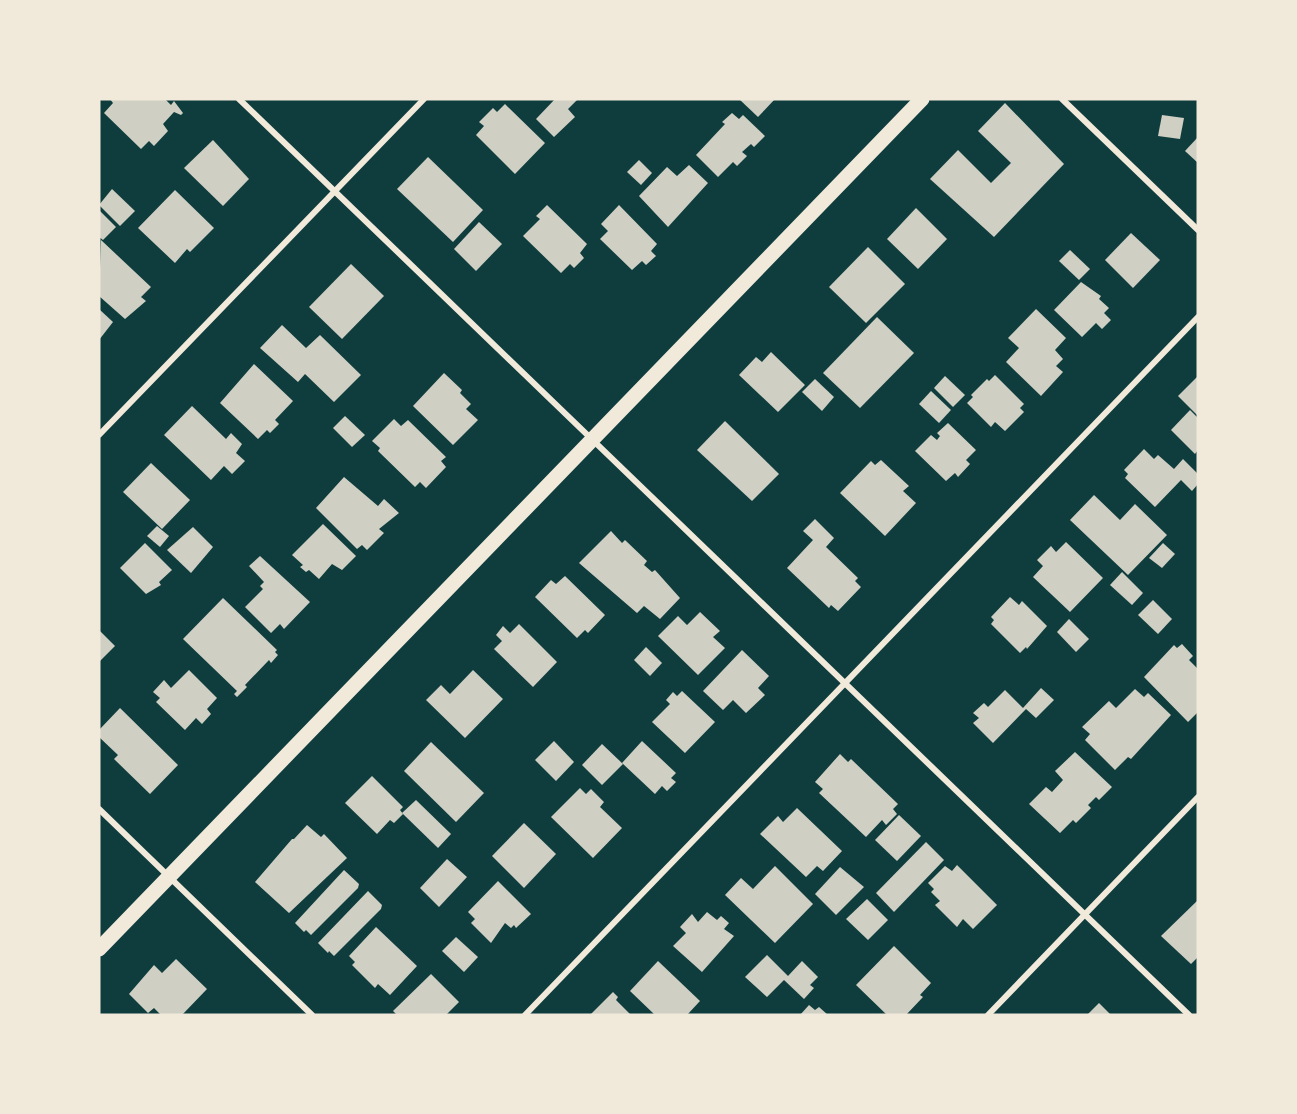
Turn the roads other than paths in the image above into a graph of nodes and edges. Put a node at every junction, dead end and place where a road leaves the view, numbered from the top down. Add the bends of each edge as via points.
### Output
1 (238, 99) edge
2 (424, 99) edge
3 (922, 99) edge
4 (1062, 99) edge
5 (335, 191) junction
6 (1198, 230) edge
7 (1198, 318) edge
8 (99, 435) edge
9 (592, 440) junction
10 (846, 683) junction
11 (1198, 797) edge
12 (99, 809) edge
13 (170, 877) junction
14 (1085, 915) junction
15 (99, 949) edge
16 (312, 1015) edge
17 (525, 1015) edge
18 (988, 1015) edge
19 (1189, 1015) edge

1 - 5 street
2 - 5 street
3 - 9 main road
4 - 6 street
5 - 8 street
5 - 9 street
7 - 10 street
9 - 10 street
9 - 13 main road
10 - 14 street
10 - 17 street
11 - 14 street
12 - 13 street
13 - 15 main road
13 - 16 street
14 - 18 street
14 - 19 street

